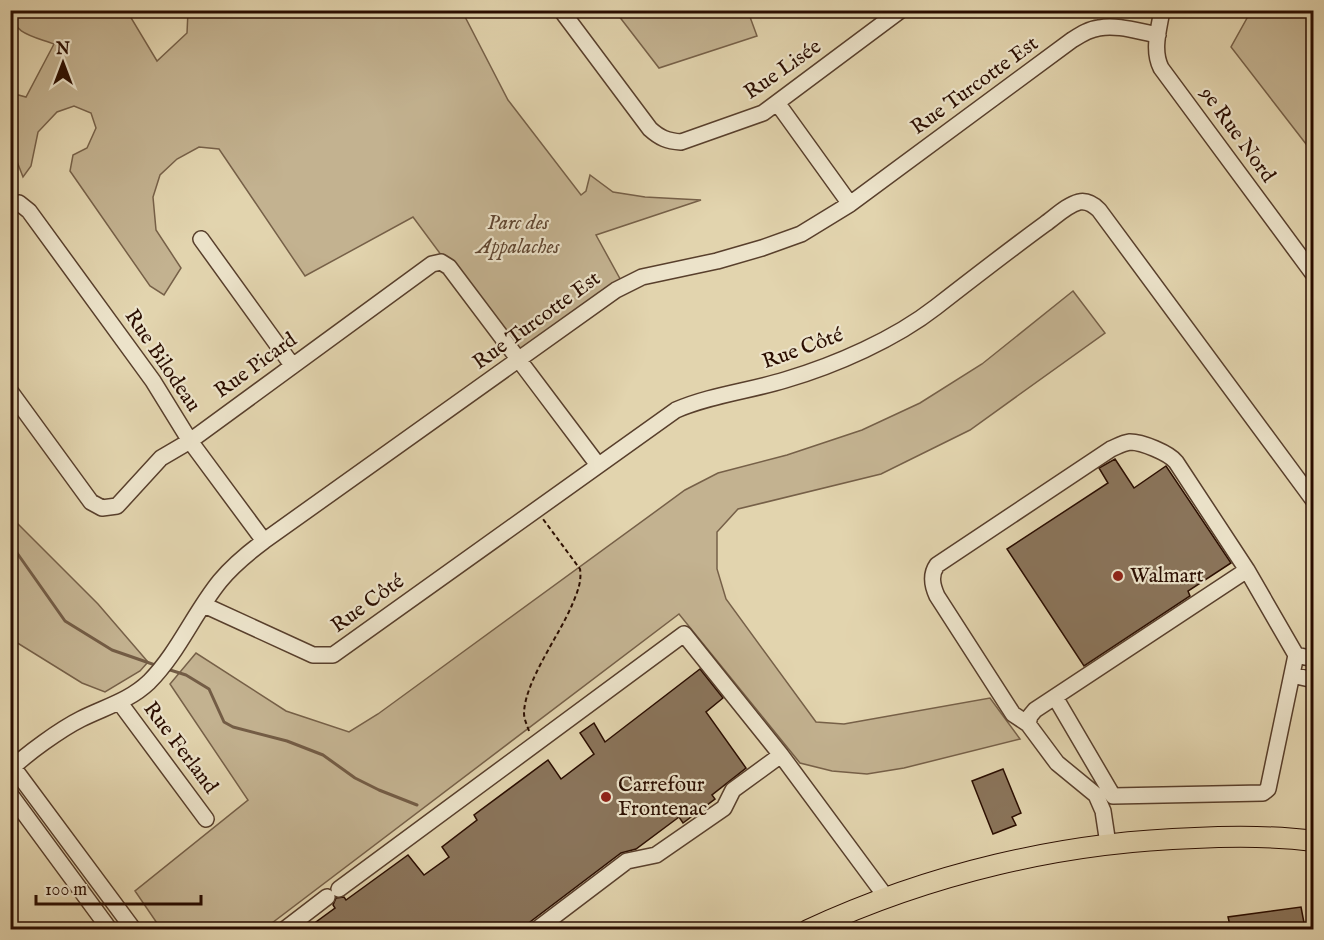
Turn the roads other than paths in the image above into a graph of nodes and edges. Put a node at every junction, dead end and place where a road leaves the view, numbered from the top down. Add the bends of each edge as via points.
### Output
1 (561, 10) edge
2 (902, 10) edge
3 (1162, 10) edge
4 (1158, 35) junction
5 (778, 104) junction
6 (850, 204) junction
7 (18, 206) edge
8 (201, 239) dead end
9 (1314, 274) edge
10 (519, 360) junction
11 (292, 365) junction
12 (10, 391) edge
13 (190, 441) junction
14 (598, 465) junction
15 (1314, 501) edge
16 (264, 541) junction
17 (1247, 570) junction
18 (204, 605) junction
19 (1296, 655) junction
20 (1314, 659) edge
21 (1292, 675) junction
22 (1314, 680) edge
23 (1055, 697) junction
24 (120, 703) junction
25 (1028, 724) junction
26 (781, 756) junction
27 (12, 767) edge
28 (10, 794) edge
29 (206, 819) dead end
30 (1314, 841) edge
31 (1108, 844) junction
32 (886, 897) junction
33 (110, 930) edge
34 (134, 930) edge
35 (284, 930) edge
36 (536, 930) edge
37 (808, 930) edge

1 - 5 street, Rue Lisée via 658,137 681,142 756,117
2 - 5 street, Rue Lisée
3 - 4 street, 9e Rue Nord
4 - 6 street, Rue Turcotte Est via 1100,27 1072,40
4 - 9 street, 9e Rue Nord via 1156,59 1161,68
5 - 6 street
6 - 10 street, Rue Turcotte Est via 801,234 762,248 642,277 616,290
7 - 13 street, Rue Bilodeau via 153,381
8 - 11 street
10 - 11 street, Rue Picard via 449,267 441,262 432,264
10 - 14 street
10 - 16 street, Rue Turcotte Est
11 - 13 street, Rue Picard
12 - 13 street, Rue Picard via 91,502 102,508 117,506 161,458
13 - 16 street, Rue Bilodeau
14 - 15 street, Rue Côté via 676,410 785,381 888,337 928,314 1070,207 1086,201 1100,210
14 - 18 street, Rue Côté via 333,655 313,655
16 - 18 street, Rue Turcotte Est via 234,564
17 - 19 street
17 - 23 street
17 - 25 street via 1172,457 1135,442 1111,449 937,564 932,580 937,596 1012,714
18 - 24 street, Rue Turcotte Est via 162,668 135,695
19 - 20 street
19 - 21 street
21 - 22 street
21 - 23 street via 1268,789 1263,793 1113,796
23 - 25 street via 1035,710
24 - 27 street, Rue Turcotte Est via 78,720
24 - 29 street, Rue Ferland
25 - 31 street via 1057,763 1096,795
26 - 32 street
26 - 35 street via 684,634
26 - 36 street via 733,790 719,812 656,855 627,861
27 - 34 street
28 - 33 street
30 - 31 main road via 1215,837
31 - 32 main road via 999,864
32 - 37 main road

